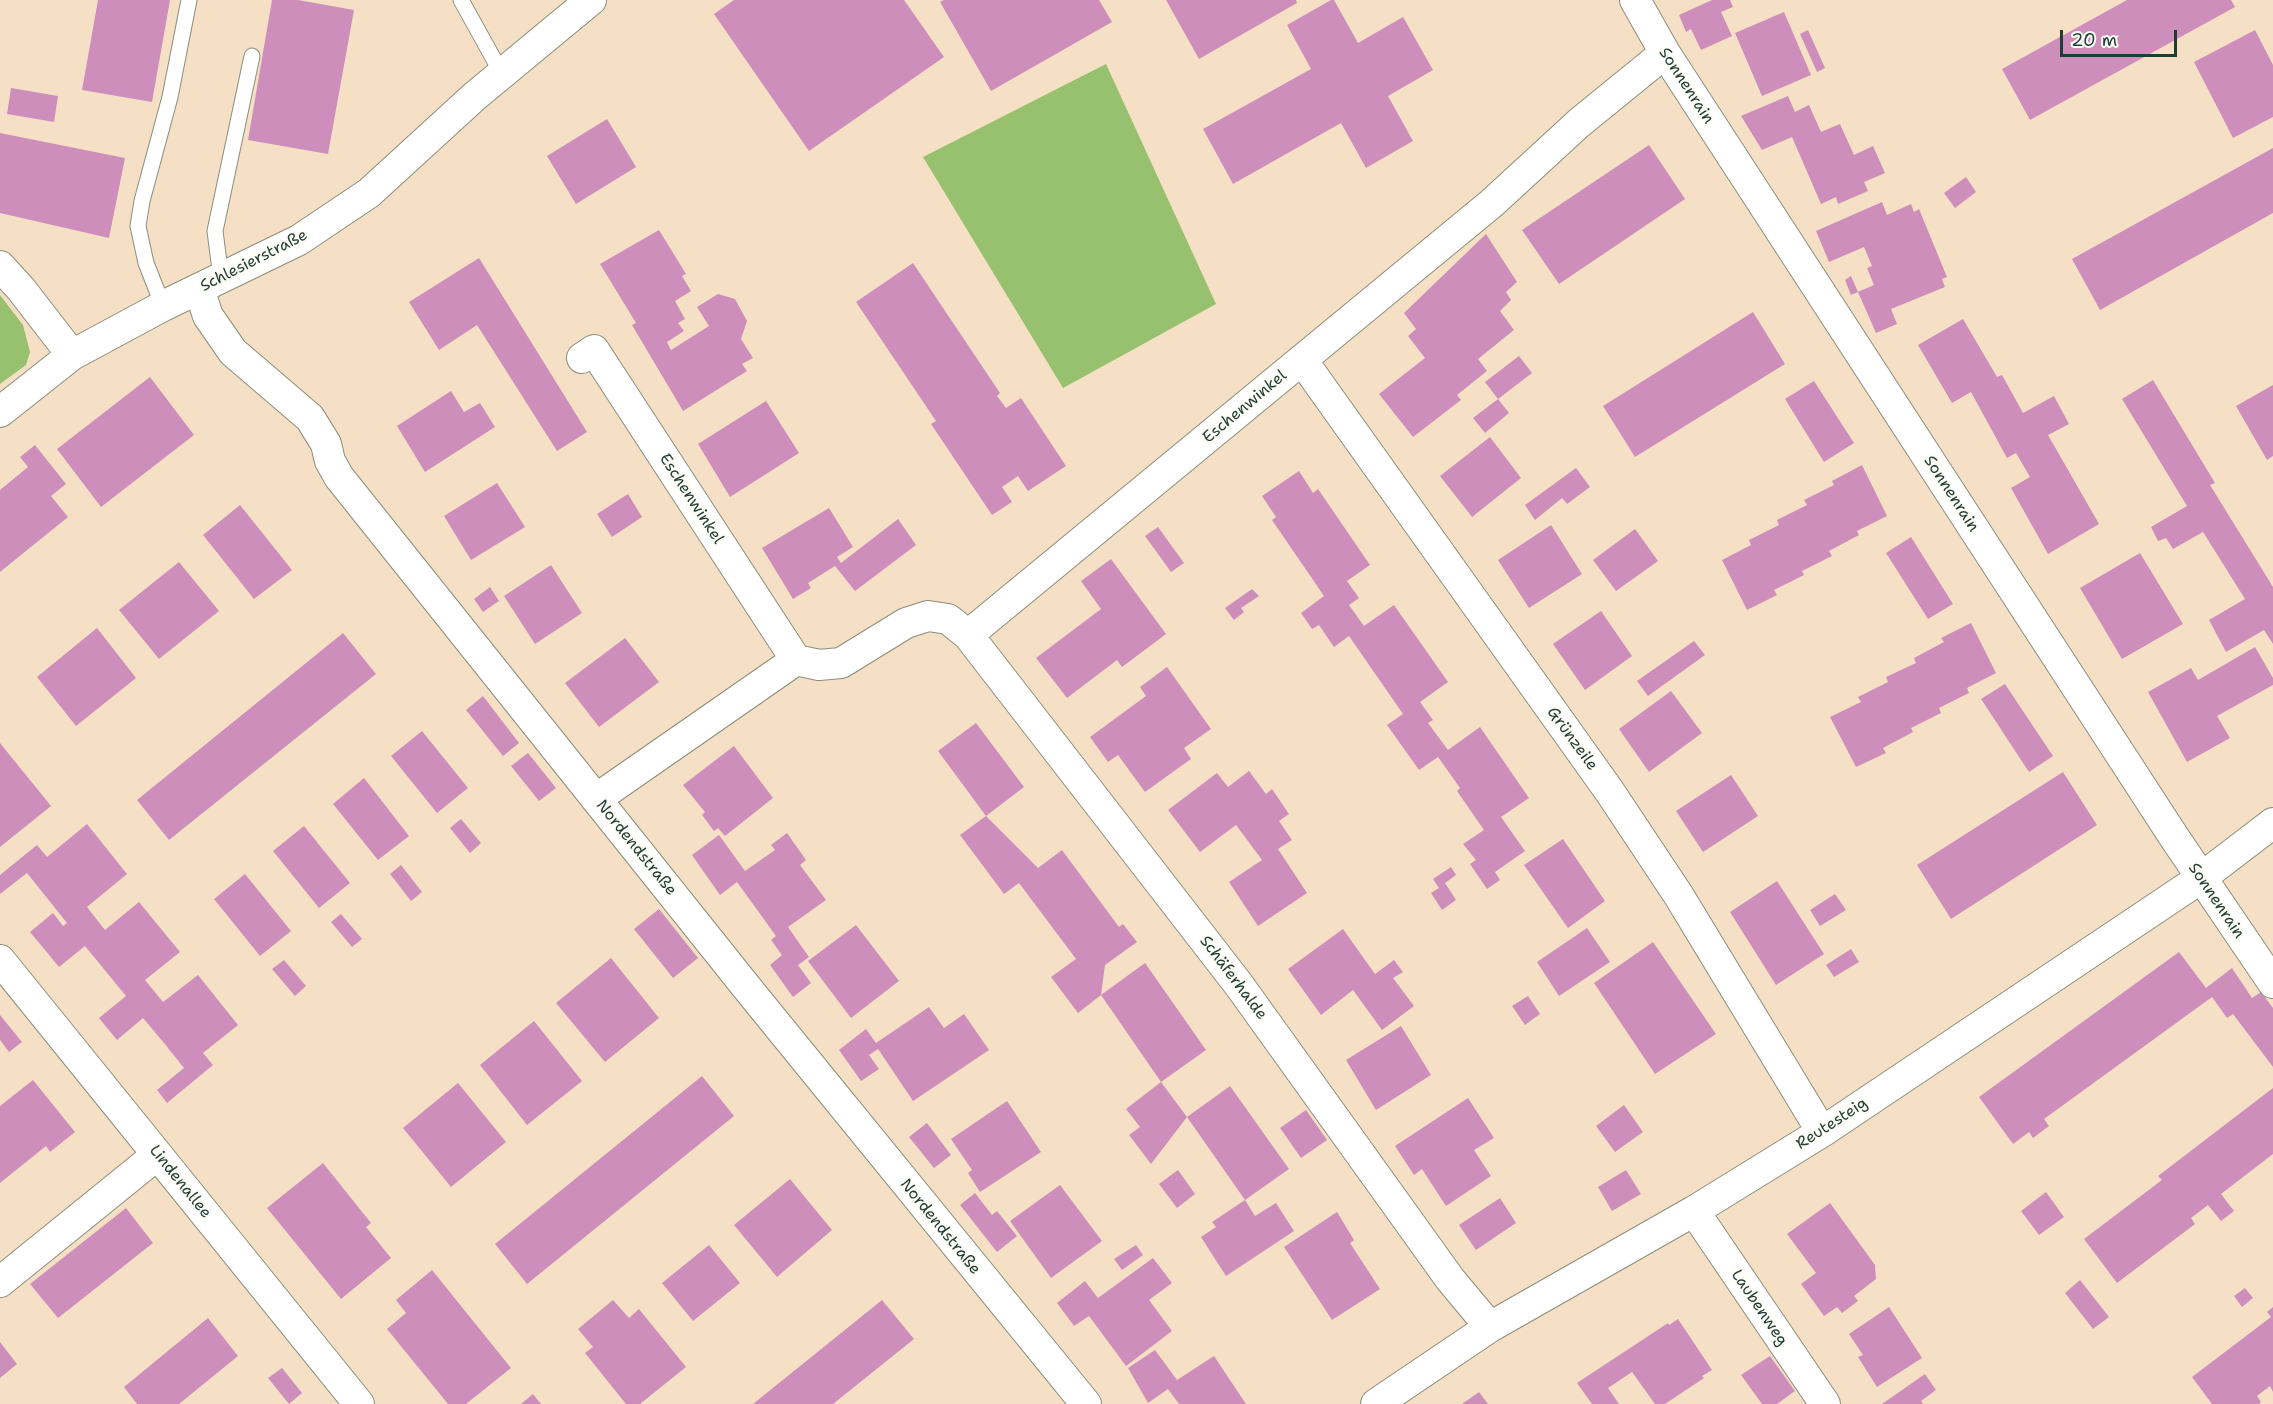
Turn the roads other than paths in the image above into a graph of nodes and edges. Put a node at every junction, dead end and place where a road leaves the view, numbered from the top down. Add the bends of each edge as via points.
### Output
1 (189, 0) edge
2 (461, 0) edge
3 (1635, 0) edge
4 (580, 4) edge
5 (1665, 53) junction
6 (252, 56) dead end
7 (502, 74) junction
8 (0, 266) edge
9 (210, 283) junction
10 (163, 306) junction
11 (72, 355) junction
12 (582, 358) dead end
13 (1302, 360) junction
14 (0, 412) edge
15 (968, 635) junction
16 (796, 660) junction
17 (596, 799) junction
18 (2273, 823) edge
19 (2201, 878) junction
20 (0, 960) edge
21 (2273, 983) edge
22 (1822, 1132) junction
23 (157, 1155) junction
24 (1694, 1212) junction
25 (0, 1282) edge
26 (1490, 1327) junction
27 (344, 1399) edge
28 (1086, 1404) edge
29 (1376, 1404) edge
30 (1825, 1404) edge

1 - 10 lane via 138,226 146,263
2 - 7 lane
3 - 5 street, Sonnenrain
4 - 7 street, Schlesierstraße
5 - 13 street, Eschenwinkel
5 - 19 street, Sonnenrain
6 - 9 lane via 215,231
7 - 9 street, Schlesierstraße via 369,193 299,240
8 - 11 street
9 - 10 street, Schlesierstraße
9 - 17 street, Nordendstraße via 208,316 233,352 310,417 339,477
10 - 11 street, Schlesierstraße
11 - 14 street
12 - 16 street, Eschenwinkel via 594,350
13 - 15 street, Eschenwinkel
13 - 22 street, Grünzeile via 1610,792 1679,896
15 - 16 street via 948,619 928,616 906,623 841,663 819,665
15 - 26 street, Schäferhalde via 1239,985 1450,1278
16 - 17 street
17 - 28 street, Nordendstraße
18 - 19 street, Reutesteig
19 - 21 street, Sonnenrain
19 - 22 street, Reutesteig
20 - 23 street, Lindenallee
22 - 24 street, Reutesteig
23 - 25 street
23 - 27 street, Lindenallee
24 - 26 street, Reutesteig
24 - 30 street, Laubenweg
26 - 29 street, Reutesteig

